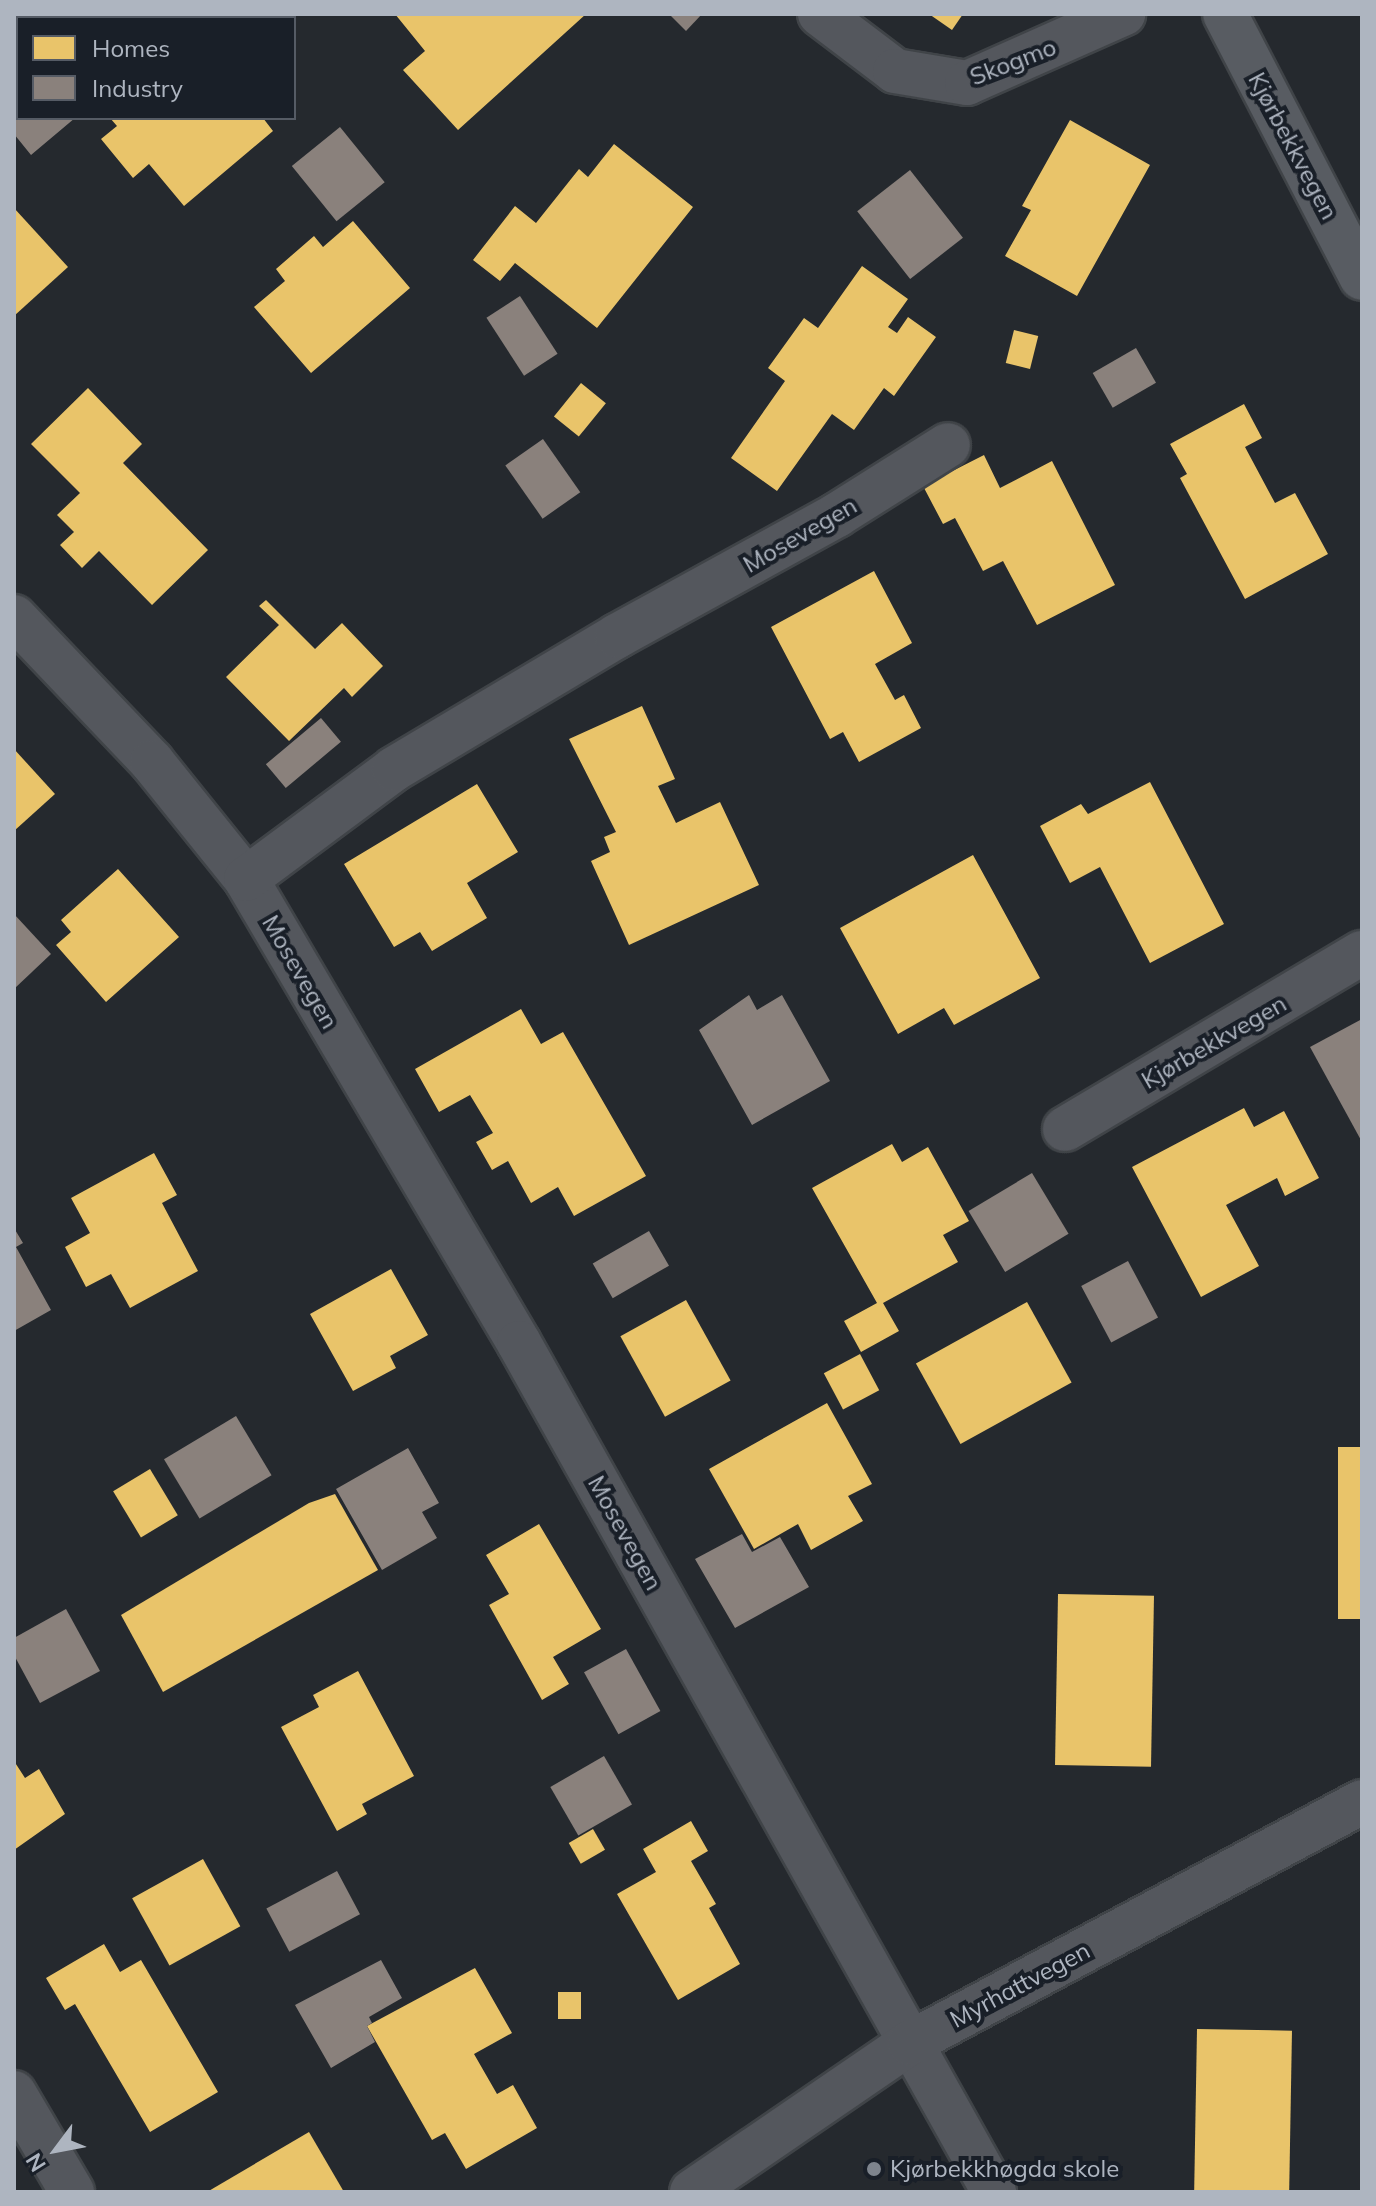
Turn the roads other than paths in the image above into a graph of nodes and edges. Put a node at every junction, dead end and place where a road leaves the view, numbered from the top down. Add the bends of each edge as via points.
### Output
1 (820, 14) edge
2 (1123, 14) edge
3 (1225, 14) edge
4 (1362, 278) edge
5 (948, 445) dead end
6 (14, 617) edge
7 (246, 879) junction
8 (1362, 953) edge
9 (1065, 1129) dead end
10 (1362, 1802) edge
11 (910, 2043) junction
12 (14, 2093) edge
13 (72, 2192) edge
14 (692, 2192) edge
15 (994, 2192) edge

1 - 2 street, Skogmo via 895,71 967,83
3 - 4 street, Kjørbekkvegen
5 - 7 street, Mosevegen via 837,515 617,636 394,769
6 - 7 street, Mosevegen via 152,762
7 - 11 street, Mosevegen via 519,1343
8 - 9 street, Kjørbekkvegen
10 - 11 street, Myrhattvegen
11 - 14 street, Myrhattvegen
11 - 15 street, Mosevegen
12 - 13 street

